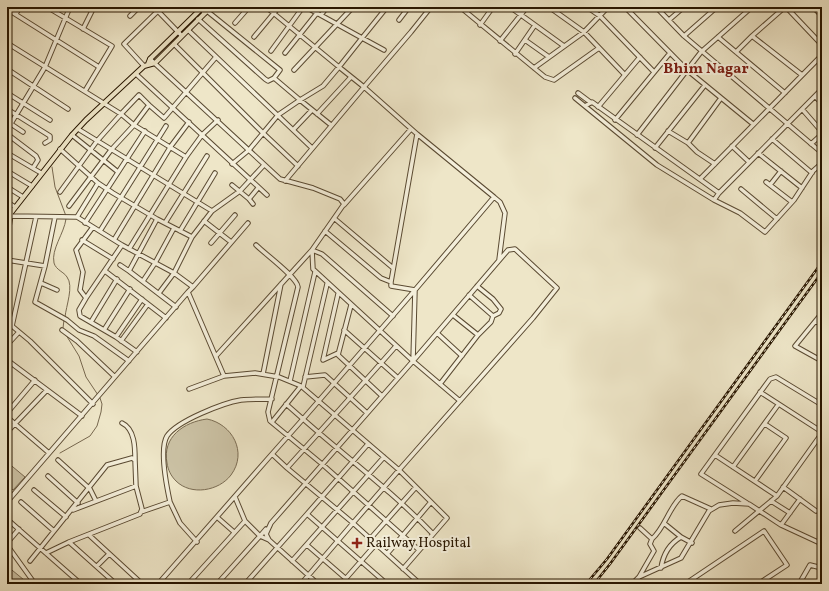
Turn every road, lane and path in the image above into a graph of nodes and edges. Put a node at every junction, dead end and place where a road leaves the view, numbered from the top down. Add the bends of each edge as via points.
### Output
1 (20, 7) edge
2 (47, 7) edge
3 (70, 7) edge
4 (94, 7) edge
5 (138, 7) edge
6 (154, 7) edge
7 (162, 7) edge
8 (211, 7) edge
9 (249, 7) edge
10 (266, 7) edge
11 (279, 7) edge
12 (304, 7) edge
13 (327, 7) edge
14 (353, 7) edge
15 (387, 7) edge
16 (409, 7) edge
17 (431, 7) edge
18 (460, 7) edge
19 (493, 7) edge
20 (510, 7) edge
21 (527, 7) edge
22 (549, 7) edge
23 (587, 7) edge
24 (608, 7) edge
25 (624, 7) edge
26 (656, 7) edge
27 (684, 7) edge
28 (717, 7) edge
29 (752, 7) edge
30 (785, 7) edge
31 (813, 7) edge
32 (201, 8) edge
33 (7, 9) edge
34 (158, 11) junction
35 (206, 12) junction
36 (16, 14) junction
37 (274, 14) junction
38 (319, 14) junction
39 (521, 14) junction
40 (130, 16) dead end
41 (600, 16) junction
42 (822, 16) edge
43 (66, 19) junction
44 (198, 19) junction
45 (399, 20) dead end
46 (669, 20) junction
47 (235, 23) dead end
48 (339, 24) junction
49 (480, 24) junction
50 (535, 25) junction
51 (290, 27) junction
52 (83, 29) junction
53 (188, 30) junction
54 (584, 32) junction
55 (180, 34) junction
56 (299, 35) junction
57 (684, 36) junction
58 (752, 36) junction
59 (254, 37) dead end
60 (718, 37) junction
61 (362, 38) junction
62 (57, 40) junction
63 (525, 40) junction
64 (500, 42) junction
65 (7, 44) edge
66 (174, 44) junction
67 (822, 45) edge
68 (564, 46) junction
69 (314, 47) junction
70 (599, 48) junction
71 (384, 50) dead end
72 (271, 51) dead end
73 (702, 51) junction
74 (736, 52) junction
75 (285, 53) dead end
76 (670, 53) junction
77 (515, 54) junction
78 (822, 55) edge
79 (216, 57) junction
80 (549, 57) junction
81 (640, 57) junction
82 (150, 59) junction
83 (155, 63) junction
84 (146, 65) junction
85 (45, 67) junction
86 (99, 67) junction
87 (339, 67) junction
88 (534, 68) junction
89 (7, 69) edge
90 (294, 70) dead end
91 (687, 70) junction
92 (654, 72) junction
93 (203, 73) junction
94 (136, 74) junction
95 (625, 74) junction
96 (802, 75) junction
97 (351, 77) junction
98 (274, 78) junction
99 (705, 85) junction
100 (34, 86) junction
101 (364, 87) junction
102 (822, 89) edge
103 (85, 91) junction
104 (187, 92) junction
105 (785, 92) junction
106 (7, 93) edge
107 (578, 93) dead end
108 (815, 96) junction
109 (575, 98) dead end
110 (721, 98) junction
111 (300, 100) junction
112 (23, 102) junction
113 (590, 102) junction
114 (104, 103) junction
115 (822, 104) edge
116 (149, 105) junction
117 (585, 106) junction
118 (598, 107) junction
119 (172, 108) junction
120 (769, 108) junction
121 (7, 109) edge
122 (68, 109) dead end
123 (802, 109) junction
124 (312, 110) junction
125 (16, 114) junction
126 (121, 114) junction
127 (317, 114) junction
128 (278, 115) junction
129 (50, 120) dead end
130 (218, 120) junction
131 (615, 120) junction
132 (188, 122) junction
133 (11, 124) junction
134 (753, 124) junction
135 (787, 124) junction
136 (134, 125) junction
137 (166, 126) dead end
138 (331, 126) junction
139 (78, 129) junction
140 (411, 129) junction
141 (7, 130) edge
142 (293, 130) junction
143 (145, 131) junction
144 (668, 131) junction
145 (23, 132) dead end
146 (263, 133) junction
147 (822, 133) edge
148 (7, 134) edge
149 (417, 134) junction
150 (72, 135) junction
151 (202, 135) junction
152 (637, 136) junction
153 (158, 138) junction
154 (772, 139) junction
155 (97, 141) junction
156 (45, 143) dead end
157 (688, 143) junction
158 (811, 144) junction
159 (171, 146) junction
160 (732, 146) junction
161 (312, 148) junction
162 (655, 148) junction
163 (60, 149) junction
164 (90, 150) junction
165 (111, 150) junction
166 (248, 150) junction
167 (7, 153) edge
168 (758, 153) junction
169 (822, 153) edge
170 (207, 156) dead end
171 (186, 157) junction
172 (126, 159) junction
173 (104, 162) junction
174 (749, 162) junction
175 (822, 163) edge
176 (232, 164) junction
177 (715, 164) junction
178 (79, 165) junction
179 (264, 165) junction
180 (298, 166) junction
181 (33, 168) junction
182 (140, 168) junction
183 (7, 171) edge
184 (118, 172) junction
185 (781, 172) junction
186 (41, 173) junction
187 (215, 173) dead end
188 (812, 173) junction
189 (92, 176) junction
190 (154, 177) junction
191 (700, 179) junction
192 (250, 181) junction
193 (285, 181) junction
194 (766, 182) dead end
195 (98, 183) junction
196 (168, 185) junction
197 (232, 185) dead end
198 (32, 186) junction
199 (770, 186) junction
200 (7, 187) edge
201 (258, 188) junction
202 (802, 188) junction
203 (108, 189) junction
204 (740, 189) dead end
205 (240, 191) junction
206 (60, 192) dead end
207 (719, 193) junction
208 (184, 194) junction
209 (267, 196) dead end
210 (23, 197) junction
211 (494, 197) junction
212 (121, 198) junction
213 (248, 199) junction
214 (714, 200) junction
215 (7, 202) edge
216 (197, 202) junction
217 (792, 202) junction
218 (253, 204) dead end
219 (69, 206) dead end
220 (343, 206) junction
221 (15, 207) junction
222 (136, 207) junction
223 (212, 211) junction
224 (10, 215) edge
225 (150, 215) junction
226 (235, 215) dead end
227 (36, 217) junction
228 (54, 217) junction
229 (77, 217) junction
230 (335, 218) junction
231 (157, 219) junction
232 (777, 219) junction
233 (204, 221) junction
234 (85, 222) junction
235 (165, 223) junction
236 (248, 223) dead end
237 (93, 227) junction
238 (174, 228) junction
239 (100, 231) junction
240 (180, 231) junction
241 (325, 231) junction
242 (219, 233) junction
243 (192, 237) junction
244 (7, 240) edge
245 (82, 240) junction
246 (114, 240) junction
247 (232, 242) junction
248 (211, 243) dead end
249 (122, 245) junction
250 (256, 245) dead end
251 (129, 249) junction
252 (312, 250) junction
253 (139, 254) junction
254 (113, 259) junction
255 (7, 260) edge
256 (498, 261) junction
257 (26, 263) junction
258 (155, 263) junction
259 (120, 265) dead end
260 (45, 266) junction
261 (393, 268) junction
262 (105, 270) junction
263 (130, 271) junction
264 (315, 272) junction
265 (174, 273) junction
266 (289, 275) junction
267 (117, 279) junction
268 (143, 281) junction
269 (391, 282) junction
270 (41, 284) junction
271 (281, 284) junction
272 (327, 284) junction
273 (193, 286) junction
274 (477, 286) junction
275 (130, 289) junction
276 (57, 290) dead end
277 (415, 290) junction
278 (188, 292) junction
279 (159, 293) junction
280 (338, 294) junction
281 (469, 295) junction
282 (86, 298) junction
283 (142, 299) junction
284 (148, 304) junction
285 (351, 305) junction
286 (176, 307) junction
287 (822, 313) edge
288 (453, 314) junction
289 (393, 316) junction
290 (493, 316) junction
291 (166, 318) junction
292 (816, 321) junction
293 (7, 322) edge
294 (91, 322) junction
295 (11, 325) junction
296 (822, 326) edge
297 (7, 329) edge
298 (104, 330) junction
299 (344, 330) junction
300 (380, 331) junction
301 (19, 332) junction
302 (65, 332) dead end
303 (437, 333) junction
304 (478, 335) junction
305 (116, 337) junction
306 (122, 341) junction
307 (7, 345) edge
308 (396, 346) junction
309 (364, 349) junction
310 (137, 352) junction
311 (338, 353) junction
312 (216, 356) junction
313 (462, 356) junction
314 (7, 360) edge
315 (129, 361) junction
316 (413, 361) junction
317 (822, 361) edge
318 (380, 363) junction
319 (349, 366) junction
320 (262, 374) junction
321 (114, 376) junction
322 (224, 376) junction
323 (277, 377) junction
324 (305, 377) junction
325 (398, 378) junction
326 (35, 380) junction
327 (366, 380) junction
328 (290, 382) junction
329 (334, 383) junction
330 (440, 384) junction
331 (302, 386) junction
332 (189, 389) dead end
333 (47, 390) junction
334 (760, 392) junction
335 (382, 396) junction
336 (350, 397) junction
337 (272, 399) junction
338 (319, 400) junction
339 (460, 401) junction
340 (93, 404) junction
341 (286, 404) junction
342 (778, 405) junction
343 (822, 405) edge
344 (7, 413) edge
345 (367, 413) junction
346 (335, 415) junction
347 (82, 416) junction
348 (7, 417) edge
349 (303, 418) junction
350 (272, 422) junction
351 (14, 423) junction
352 (122, 423) dead end
353 (765, 424) junction
354 (352, 430) junction
355 (7, 432) edge
356 (319, 433) junction
357 (822, 433) edge
358 (288, 436) junction
359 (368, 444) junction
360 (337, 448) junction
361 (304, 449) junction
362 (49, 453) junction
363 (272, 454) junction
364 (715, 456) junction
365 (384, 457) junction
366 (58, 460) dead end
367 (135, 460) junction
368 (353, 460) junction
369 (322, 464) junction
370 (733, 467) junction
371 (287, 468) junction
372 (399, 470) junction
373 (369, 474) junction
374 (48, 476) dead end
375 (338, 478) junction
376 (755, 481) junction
377 (306, 483) junction
378 (136, 486) junction
379 (384, 487) junction
380 (416, 487) junction
381 (784, 487) junction
382 (90, 489) junction
383 (34, 490) dead end
384 (353, 492) junction
385 (777, 496) junction
386 (235, 497) junction
387 (321, 497) junction
388 (800, 499) junction
389 (96, 501) junction
390 (771, 501) junction
391 (7, 502) edge
392 (21, 502) dead end
393 (78, 502) junction
394 (170, 502) junction
395 (431, 502) junction
396 (401, 503) junction
397 (749, 504) junction
398 (368, 505) junction
399 (81, 507) junction
400 (711, 509) junction
401 (72, 510) junction
402 (337, 510) junction
403 (816, 511) dead end
404 (141, 512) junction
405 (759, 512) junction
406 (790, 513) junction
407 (307, 514) junction
408 (418, 517) junction
409 (66, 518) junction
410 (218, 518) junction
411 (7, 519) edge
412 (245, 521) junction
413 (386, 521) junction
414 (353, 523) junction
415 (665, 524) junction
416 (781, 525) junction
417 (322, 527) junction
418 (640, 528) dead end
419 (20, 529) junction
420 (267, 529) junction
421 (54, 531) junction
422 (735, 531) dead end
423 (234, 532) junction
424 (433, 534) junction
425 (88, 535) junction
426 (402, 535) junction
427 (260, 536) junction
428 (681, 537) junction
429 (370, 539) junction
430 (652, 539) junction
431 (268, 540) junction
432 (338, 541) junction
433 (69, 542) junction
434 (197, 542) junction
435 (692, 543) junction
436 (7, 544) edge
437 (376, 544) junction
438 (822, 544) edge
439 (307, 545) junction
440 (277, 547) junction
441 (40, 548) junction
442 (419, 550) junction
443 (46, 553) junction
444 (109, 554) junction
445 (386, 554) junction
446 (322, 559) junction
447 (30, 561) dead end
448 (292, 561) junction
449 (360, 562) junction
450 (97, 566) junction
451 (403, 568) junction
452 (661, 568) junction
453 (822, 568) edge
454 (308, 575) junction
455 (639, 577) junction
456 (346, 579) junction
457 (35, 584) edge
458 (81, 584) edge
459 (116, 584) edge
460 (138, 584) edge
461 (158, 584) edge
462 (188, 584) edge
463 (217, 584) edge
464 (245, 584) edge
465 (301, 584) edge
466 (318, 584) edge
467 (341, 584) edge
468 (352, 584) edge
469 (387, 584) edge
470 (416, 584) edge
471 (632, 584) edge
472 (685, 584) edge
473 (758, 584) edge
474 (799, 584) edge

1 - 36 street
2 - 43 street
3 - 43 street
4 - 52 street
5 - 40 street
6 - 34 street
7 - 34 street
8 - 35 main road
9 - 47 street
10 - 37 street
11 - 37 street
12 - 38 street
12 - 51 street
13 - 38 street
14 - 48 street
15 - 61 street
16 - 45 street
17 - 101 street
18 - 49 street
19 - 49 street
20 - 39 street
21 - 39 street
22 - 54 street
23 - 41 street
24 - 41 street
25 - 76 street
26 - 46 street
27 - 46 street
28 - 57 street
29 - 60 street
30 - 58 street
30 - 67 street
31 - 42 street
32 - 35 street
32 - 55 main road
33 - 36 street
34 - 55 street
34 - 84 street via 124,44
35 - 44 main road
35 - 98 street via 280,70
36 - 62 street
37 - 51 street
37 - 59 street
38 - 48 street
38 - 56 street
39 - 50 street
39 - 64 street
41 - 54 street
41 - 81 street
43 - 52 street
43 - 62 street
44 - 53 main road
44 - 98 street via 265,79 268,81
46 - 57 street
48 - 61 street
48 - 69 street
49 - 64 street
50 - 63 street
50 - 68 street
51 - 56 street
51 - 72 street
52 - 86 street via 112,46
53 - 55 main road
53 - 79 street
54 - 68 street
54 - 70 street
55 - 66 main road
55 - 82 main road
56 - 69 street
56 - 75 street
57 - 73 street
58 - 74 street
58 - 96 street
60 - 73 street
60 - 74 street
61 - 71 street
61 - 87 street
62 - 85 street
62 - 86 street
63 - 77 street
63 - 80 street
64 - 77 street
65 - 85 street
66 - 83 main road
66 - 93 street
68 - 80 street
69 - 87 street
69 - 90 street
70 - 88 street via 554,80 545,77
70 - 95 street
73 - 91 street
73 - 120 street
74 - 105 street
76 - 91 street
76 - 92 street
77 - 88 street
78 - 96 street
79 - 93 street
79 - 128 street
80 - 88 street
81 - 92 street
81 - 95 street
82 - 83 street
82 - 84 main road
83 - 84 main road
83 - 104 street
84 - 94 main road
85 - 100 street
85 - 103 street
86 - 103 street
87 - 97 street
87 - 111 street via 323,86
89 - 100 street
91 - 99 street
91 - 152 street
92 - 131 street
93 - 104 street
93 - 146 street
94 - 114 main road
94 - 119 street
95 - 118 street
96 - 105 street
97 - 101 street
97 - 127 street
98 - 111 street
99 - 110 street
99 - 144 street
100 - 112 street
100 - 122 street
101 - 138 street
101 - 140 street
102 - 108 street
103 - 114 street
104 - 119 street
104 - 130 street
105 - 120 street
106 - 112 street
107 - 113 street
108 - 115 street
108 - 123 street
109 - 117 street
110 - 134 street
110 - 157 street
111 - 124 street
111 - 128 street
112 - 125 street
112 - 129 street
113 - 117 street
113 - 118 street
114 - 126 street
114 - 139 main road
116 - 119 street via 164,118
116 - 126 street via 139,95
116 - 136 street
117 - 214 street via 657,165
118 - 131 street
119 - 132 street
120 - 134 street
120 - 135 street
121 - 125 street
123 - 135 street
123 - 147 street
124 - 127 street
124 - 142 street
125 - 133 street
125 - 156 street via 50,136 50,140
126 - 136 street
126 - 155 street
127 - 138 street
128 - 142 street
128 - 146 street
130 - 151 street
130 - 166 street
131 - 152 street
132 - 151 street
132 - 159 street
133 - 141 street
133 - 145 street
134 - 160 street
135 - 154 street
135 - 158 street
136 - 143 street
136 - 165 street
137 - 153 street
138 - 161 street
139 - 150 main road
139 - 155 street
140 - 149 street
140 - 220 street
142 - 161 street
143 - 153 street
143 - 172 street
144 - 157 street
144 - 162 street
146 - 166 street
146 - 180 street
147 - 158 street
148 - 181 street via 36,156 38,160
149 - 211 street
149 - 261 street
150 - 163 main road
150 - 164 street
151 - 171 street
151 - 176 street
152 - 162 street
153 - 159 street
153 - 182 street
154 - 168 street
154 - 188 street
155 - 164 street
155 - 165 street
157 - 177 street
158 - 169 street
159 - 171 street
159 - 190 street
160 - 174 street
160 - 177 street
161 - 180 street
162 - 191 street
163 - 178 street
163 - 186 main road
164 - 173 street
164 - 178 street
165 - 172 street
165 - 173 street
166 - 176 street
166 - 179 street
167 - 181 street
168 - 174 street
168 - 185 street
170 - 208 street
171 - 196 street
172 - 182 street
172 - 184 street
173 - 184 street
173 - 189 street
174 - 207 street
175 - 188 street
176 - 192 street
177 - 191 street
178 - 189 street
178 - 206 street
179 - 192 street
179 - 193 street
180 - 193 street
181 - 186 street
182 - 190 street
182 - 212 street
183 - 198 street
184 - 203 street
185 - 199 street
185 - 202 street
186 - 198 main road
187 - 216 street
188 - 202 street
189 - 195 street
189 - 219 street
190 - 196 street
190 - 222 street
191 - 207 street
192 - 201 street
192 - 205 street
193 - 220 street via 330,194 340,199
194 - 199 street
195 - 203 street
195 - 229 street
196 - 208 street
196 - 225 street
197 - 205 street
198 - 210 main road
199 - 217 street
200 - 210 street
201 - 209 street
201 - 213 street
202 - 217 street
203 - 212 street
203 - 234 street
204 - 232 street
205 - 213 street
205 - 223 street
207 - 214 street
208 - 216 street
208 - 235 street
210 - 221 main road
211 - 256 street via 500,202 505,213
211 - 277 street
212 - 222 street
212 - 239 street
213 - 218 street
214 - 232 street via 740,212 765,232
215 - 221 street
216 - 223 street
216 - 240 street
217 - 232 street
220 - 230 street
221 - 224 main road
222 - 225 street
222 - 246 street
223 - 233 street
224 - 227 street
224 - 244 street
225 - 231 street
225 - 251 street
226 - 242 street
227 - 228 street
227 - 257 street
228 - 229 street
228 - 260 street
229 - 234 street
230 - 241 street
230 - 261 street
231 - 235 street
231 - 253 street
233 - 242 street
233 - 243 street
234 - 237 street
235 - 238 street
236 - 247 street
237 - 239 street
237 - 245 street
238 - 240 street
238 - 258 street
239 - 246 street
240 - 243 street
241 - 252 street
241 - 269 street via 381,278
242 - 247 street
242 - 248 street
243 - 265 street
245 - 254 street
245 - 282 street via 76,250 83,272 80,290
246 - 249 street
247 - 273 street
249 - 251 street
249 - 254 street
250 - 266 street
251 - 253 street
252 - 264 street
252 - 266 street
252 - 289 street via 322,254
253 - 258 street
253 - 263 street
254 - 262 street
255 - 257 street
256 - 274 street
256 - 339 street via 508,250 515,249 557,288
257 - 260 street
257 - 295 street
258 - 265 street
258 - 268 street
259 - 263 street
260 - 270 street
261 - 269 street
262 - 267 street
262 - 282 street
263 - 268 street
264 - 272 street
264 - 328 street
265 - 273 street
265 - 279 street
266 - 271 street
266 - 323 street via 298,287
267 - 275 street
267 - 294 street
268 - 279 street
269 - 277 street via 391,286
270 - 276 street
270 - 315 street via 35,302 64,318 76,328 94,336
271 - 312 street
271 - 320 street
272 - 280 street
272 - 324 street
273 - 278 street
274 - 281 street
274 - 290 street via 501,309
275 - 283 street
275 - 298 street
277 - 289 street
277 - 316 street
278 - 286 street
278 - 312 street
279 - 286 street
280 - 285 street
280 - 311 street via 324,360
281 - 288 street
281 - 290 street
282 - 294 street via 79,313
283 - 284 street
283 - 305 street
284 - 291 street
284 - 306 street
285 - 299 street
285 - 300 street
286 - 291 street
287 - 292 street
288 - 303 street
288 - 304 street
289 - 300 street
290 - 304 street via 491,322
291 - 310 street
292 - 296 street
292 - 317 street via 796,346
293 - 295 street
294 - 298 street
295 - 297 street
295 - 301 street
298 - 305 street
299 - 309 street
299 - 311 street
300 - 308 street
300 - 309 street
301 - 307 street
301 - 340 street
302 - 321 street
303 - 313 street
303 - 316 street
304 - 313 street
305 - 306 street
306 - 310 street
308 - 316 street
308 - 318 street
309 - 318 street
309 - 319 street
310 - 315 street
311 - 319 street
312 - 322 street
313 - 330 street
314 - 326 street
315 - 321 street
316 - 325 street
316 - 330 street
318 - 325 street
318 - 327 street
319 - 327 street
319 - 329 street
320 - 322 street
320 - 323 street
321 - 340 street
322 - 332 street
323 - 328 street
323 - 337 street
324 - 329 street via 321,374
324 - 331 street
325 - 335 street
326 - 333 street
326 - 344 street
327 - 335 street
327 - 336 street
328 - 331 street
329 - 336 street
329 - 338 street
330 - 339 street
331 - 338 street
331 - 341 street
333 - 347 street
333 - 351 street
334 - 342 street
334 - 343 street via 770,379 776,377
334 - 364 street
335 - 345 street
336 - 345 street
336 - 346 street
337 - 350 street via 268,412
337 - 394 street via 242,400 226,404 185,422 168,436 165,442 164,465
338 - 346 street
338 - 349 street
339 - 372 street
340 - 347 street
341 - 349 street
341 - 350 street
342 - 353 street
342 - 357 street
345 - 354 street
346 - 354 street
346 - 356 street
347 - 362 street
348 - 351 street
349 - 356 street
349 - 358 street
350 - 358 street
351 - 355 street
351 - 362 street
352 - 367 street via 130,431 135,448
353 - 370 street
353 - 376 street via 786,438
354 - 359 street
354 - 360 street
356 - 360 street
356 - 361 street
357 - 381 street
358 - 361 street
358 - 363 street
359 - 365 street
359 - 368 street
360 - 368 street
360 - 369 street
361 - 369 street
361 - 371 street
362 - 391 street
363 - 371 street
363 - 386 street
364 - 370 street
364 - 397 street via 701,474
365 - 372 street
365 - 373 street
366 - 382 street
367 - 378 street
367 - 382 street via 132,458 107,465
368 - 373 street
368 - 375 street
369 - 375 street
369 - 377 street
370 - 376 street
371 - 377 street
372 - 379 street
372 - 380 street
373 - 379 street
373 - 384 street
374 - 393 street
375 - 384 street
375 - 387 street
376 - 385 street
377 - 387 street
377 - 420 street
378 - 389 street
378 - 404 street
379 - 396 street
379 - 398 street
380 - 395 street
380 - 396 street
381 - 385 street
381 - 388 street
382 - 389 street
382 - 393 street
383 - 409 street
384 - 398 street
384 - 402 street
385 - 390 street
386 - 410 street
386 - 412 street
387 - 402 street
387 - 407 street
388 - 403 street
388 - 406 street
389 - 399 street
390 - 405 street
390 - 406 street
392 - 421 street
393 - 399 street
393 - 401 street
394 - 404 street
394 - 434 street via 180,523
395 - 408 street
395 - 424 street via 447,518
396 - 408 street
396 - 413 street
397 - 400 street via 732,503
397 - 405 street
398 - 413 street
398 - 414 street
399 - 401 street
400 - 415 street via 682,496
400 - 435 street via 698,527
401 - 409 street
402 - 414 street
402 - 417 street
404 - 425 street
405 - 416 street
405 - 422 street
406 - 416 street
407 - 417 street
407 - 440 street
408 - 424 street
408 - 426 street
409 - 421 street
410 - 423 street
410 - 434 street
411 - 419 street
412 - 423 street
412 - 427 street
413 - 426 street
413 - 429 street
414 - 429 street
414 - 432 street
415 - 428 street
415 - 430 street
416 - 438 street
417 - 432 street
417 - 439 street
418 - 430 street
419 - 436 street
419 - 441 street
420 - 427 street
420 - 431 street
421 - 441 street
423 - 462 street
424 - 442 street
425 - 433 street
425 - 444 street
426 - 442 street
426 - 445 street
427 - 431 street
427 - 463 street
428 - 435 street
428 - 452 street via 674,541 663,557
429 - 437 street
430 - 455 street via 650,544 654,551
431 - 440 street
432 - 446 street
432 - 449 street
433 - 443 street
433 - 450 street
434 - 461 street
435 - 452 street via 681,558
436 - 457 street
437 - 445 street
437 - 449 street
439 - 446 street
439 - 448 street
440 - 448 street
440 - 464 street
441 - 443 street
441 - 447 street
442 - 451 street
443 - 458 street
444 - 450 street
444 - 460 street via 139,581
445 - 451 street
446 - 454 street
446 - 456 street
448 - 454 street
449 - 456 street
449 - 469 street
450 - 459 street
451 - 470 street via 418,582
452 - 455 street
453 - 474 street via 810,565
454 - 465 street
454 - 466 street
455 - 471 street
456 - 467 street
456 - 468 street
472 - 473 street via 764,531 787,565

